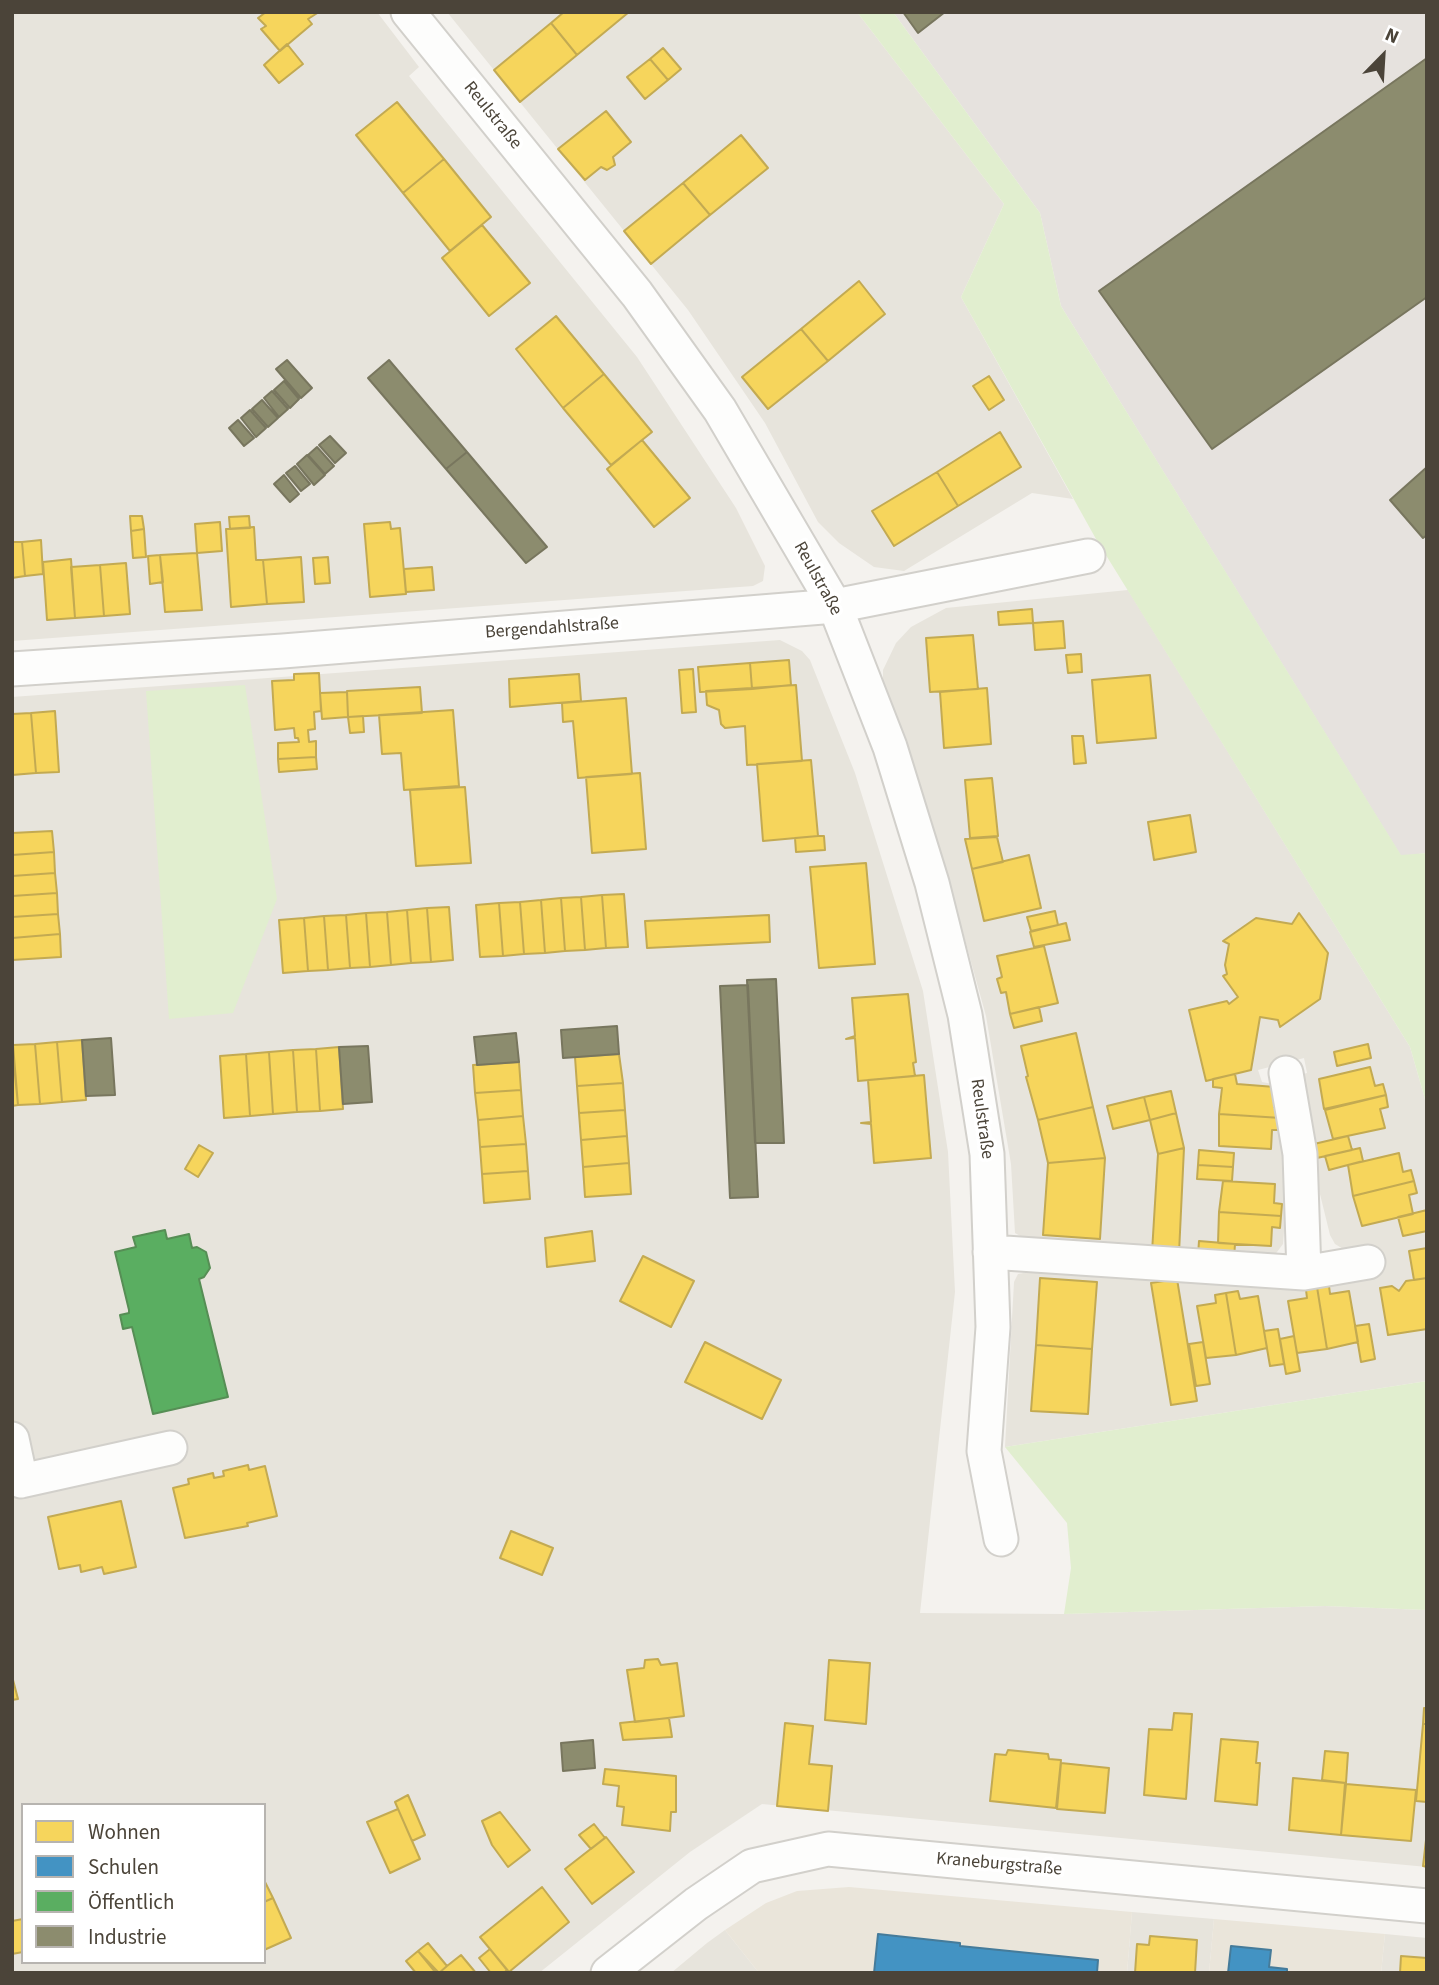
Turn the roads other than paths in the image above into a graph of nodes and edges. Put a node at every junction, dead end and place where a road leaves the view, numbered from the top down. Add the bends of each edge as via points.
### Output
1 (408, 12) edge
2 (1088, 556) dead end
3 (835, 606) junction
4 (12, 669) edge
5 (1286, 1073) dead end
6 (990, 1252) junction
7 (1368, 1262) dead end
8 (1304, 1273) junction
9 (12, 1439) edge
10 (170, 1448) dead end
11 (1001, 1539) dead end
12 (1427, 1906) edge
13 (608, 1973) edge

1 - 3 street, Reulstraße via 637,294 720,410
2 - 3 street, Bergendahlstraße
3 - 4 street, Bergendahlstraße
3 - 6 street, Reulstraße via 890,747 932,883 965,1016 987,1154
5 - 8 street via 1300,1154
6 - 8 street
6 - 11 street, Reulstraße via 993,1327 984,1451
7 - 8 street
9 - 10 street via 21,1481
12 - 13 street, Kraneburgstraße via 828,1849 752,1866

